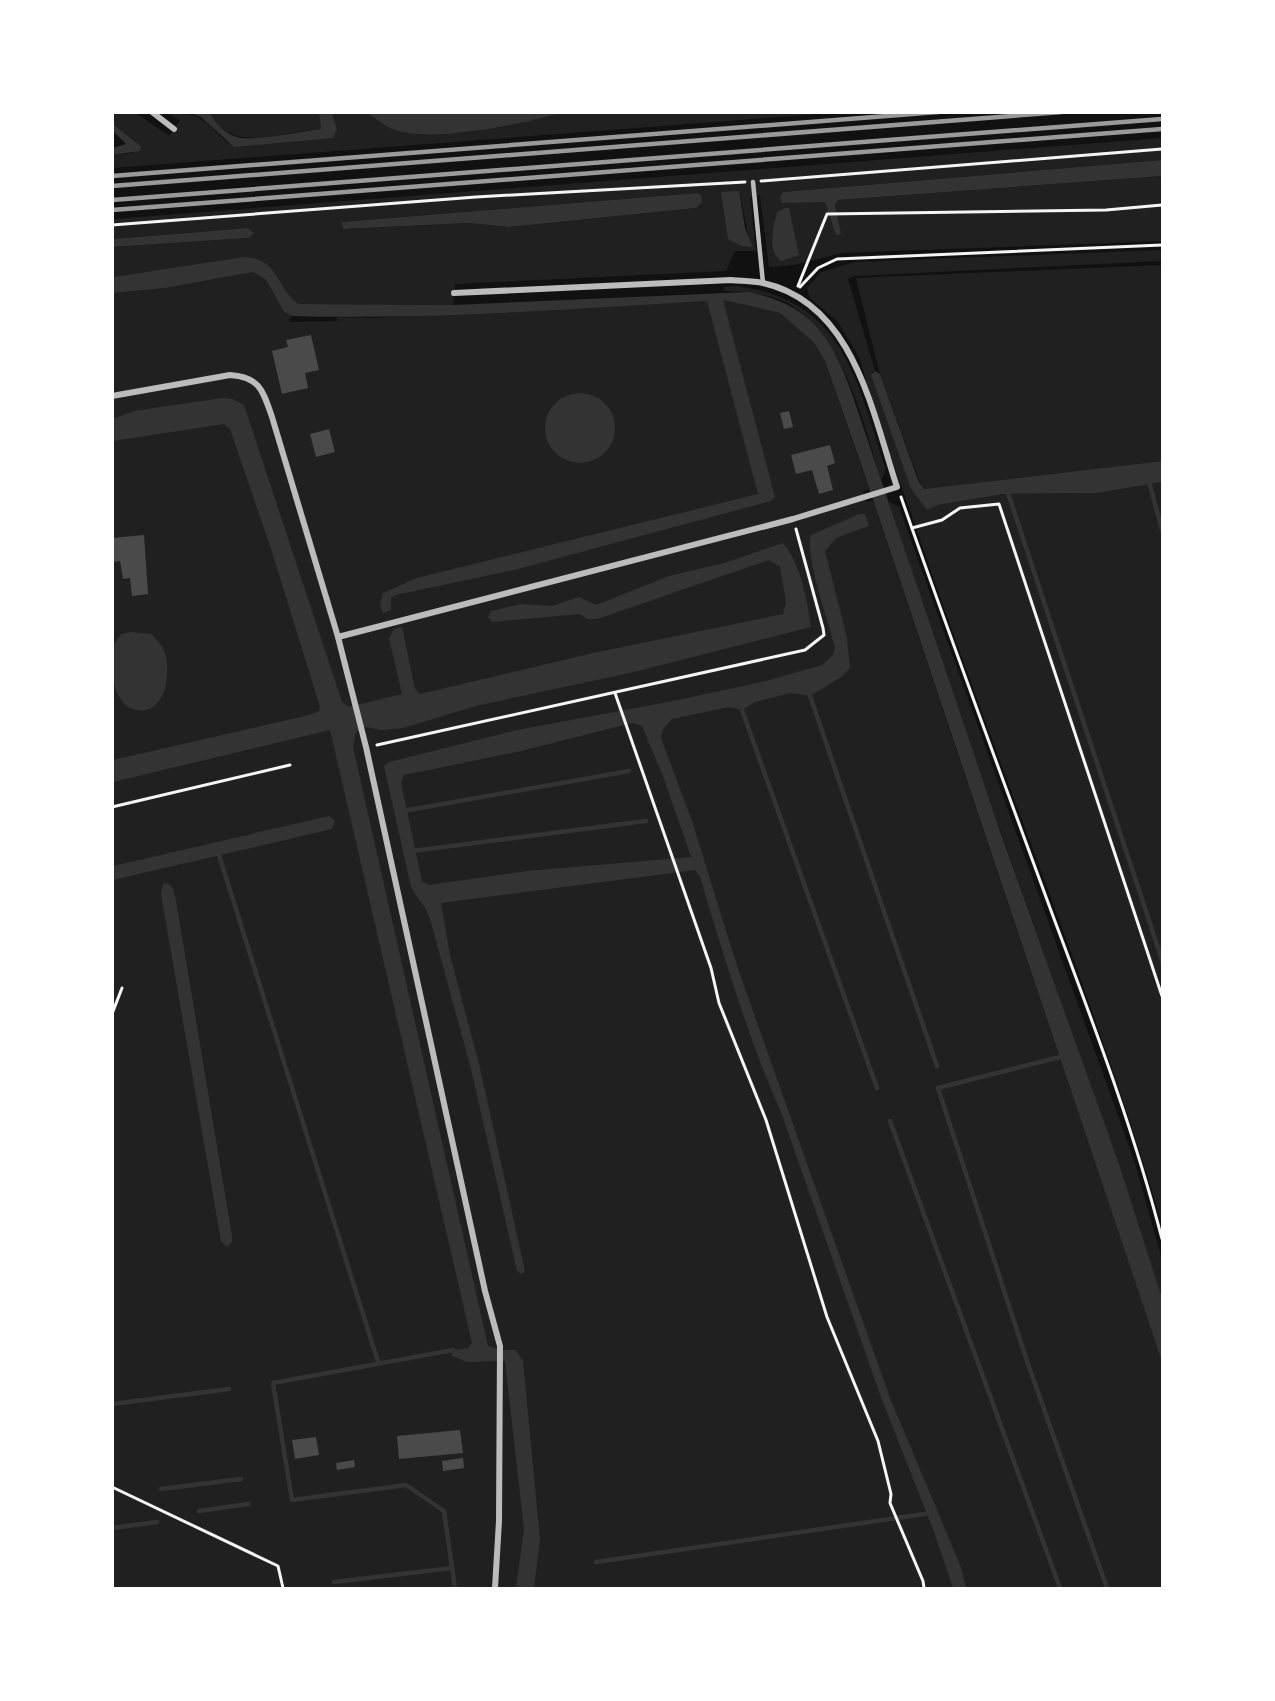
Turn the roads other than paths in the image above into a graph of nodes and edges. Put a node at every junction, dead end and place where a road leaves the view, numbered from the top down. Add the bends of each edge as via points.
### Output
1 (152, 112) edge
2 (174, 129) dead end
3 (753, 182) road end
4 (763, 283) junction
5 (454, 293) dead end
6 (112, 396) edge
7 (338, 637) junction
8 (495, 1588) edge

1 - 2 street
3 - 4 lane
4 - 5 street via 731,280
4 - 7 street via 794,296 829,324 855,362 895,487 793,519
6 - 7 street via 230,375 246,376 257,384 272,417
7 - 8 street via 500,1347

